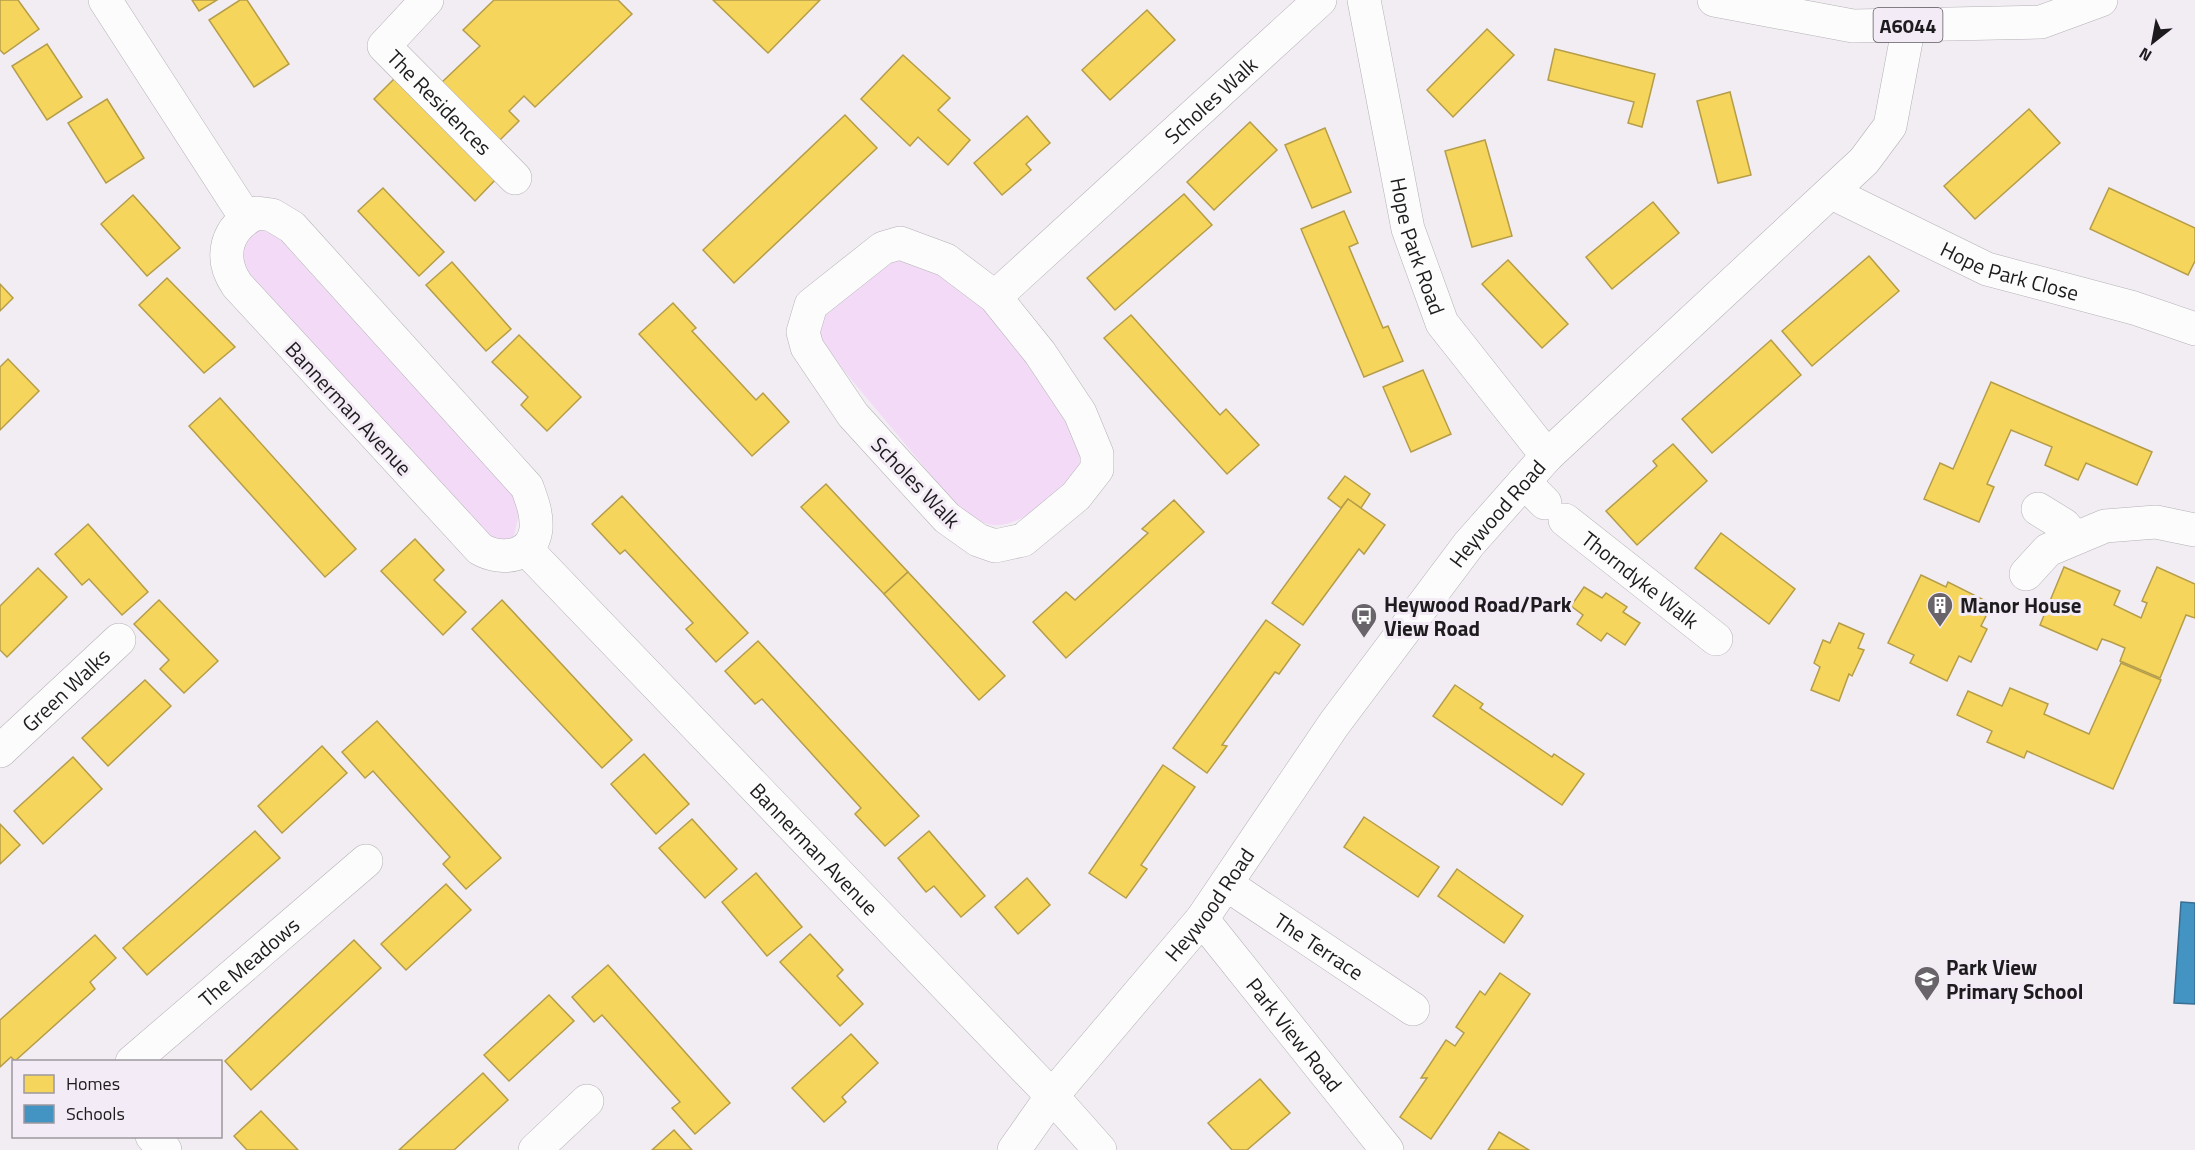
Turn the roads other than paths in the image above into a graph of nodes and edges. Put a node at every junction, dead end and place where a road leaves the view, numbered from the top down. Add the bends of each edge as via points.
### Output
1 (105, 0) edge
2 (427, 0) edge
3 (1320, 0) edge
4 (1364, 0) edge
5 (1714, 0) edge
6 (2101, 0) edge
7 (1909, 25) junction
8 (515, 178) dead end
9 (1832, 193) junction
10 (246, 218) junction
11 (995, 297) junction
12 (2195, 329) edge
13 (1547, 456) junction
14 (1545, 502) junction
15 (2038, 508) dead end
16 (2195, 530) edge
17 (2075, 538) junction
18 (526, 549) junction
19 (2026, 574) dead end
20 (1716, 639) dead end
21 (119, 640) dead end
22 (4, 738) edge
23 (366, 861) dead end
24 (1226, 884) junction
25 (1202, 919) junction
26 (1413, 1009) dead end
27 (134, 1060) edge
28 (1052, 1096) junction
29 (587, 1101) dead end
30 (153, 1138) edge
31 (165, 1150) edge
32 (535, 1150) edge
33 (1014, 1150) edge
34 (1100, 1150) edge
35 (1387, 1150) edge

1 - 10 street
2 - 8 street, The Residences via 384,46
3 - 11 street, Scholes Walk
4 - 13 street, Hope Park Road via 1408,229 1442,323
5 - 7 street, A6044 via 1853,26
6 - 7 street, A6044 via 2041,22
7 - 9 street, Heywood Road via 1890,126 1864,161
9 - 12 street, Hope Park Close via 1988,269 2134,308
9 - 13 street, Heywood Road
10 - 18 street via 257,213 272,215 292,227 527,487 534,502 536,532
10 - 18 street, Bannerman Avenue via 227,245 226,264 243,293 480,549 503,557
11 - 11 street, Scholes Walk via 946,260 900,243 883,248 811,305 803,332 807,347 853,415 925,496 962,530 995,546 1023,540 1076,496 1097,469 1098,454 1080,413 1040,353
13 - 14 street, Heywood Road
14 - 20 street, Thorndyke Walk
14 - 24 street, Heywood Road via 1469,544 1334,724
15 - 17 street via 2064,525
16 - 17 street via 2156,522 2105,526
17 - 19 street via 2048,550
18 - 28 street, Bannerman Avenue
21 - 22 street, Green Walks
23 - 27 street, The Meadows
24 - 25 street, Heywood Road
24 - 26 street, The Terrace
25 - 28 street, Heywood Road
25 - 35 street, Park View Road
28 - 33 street, Heywood Road
28 - 34 street, Bannerman Avenue
29 - 32 street
30 - 31 street

